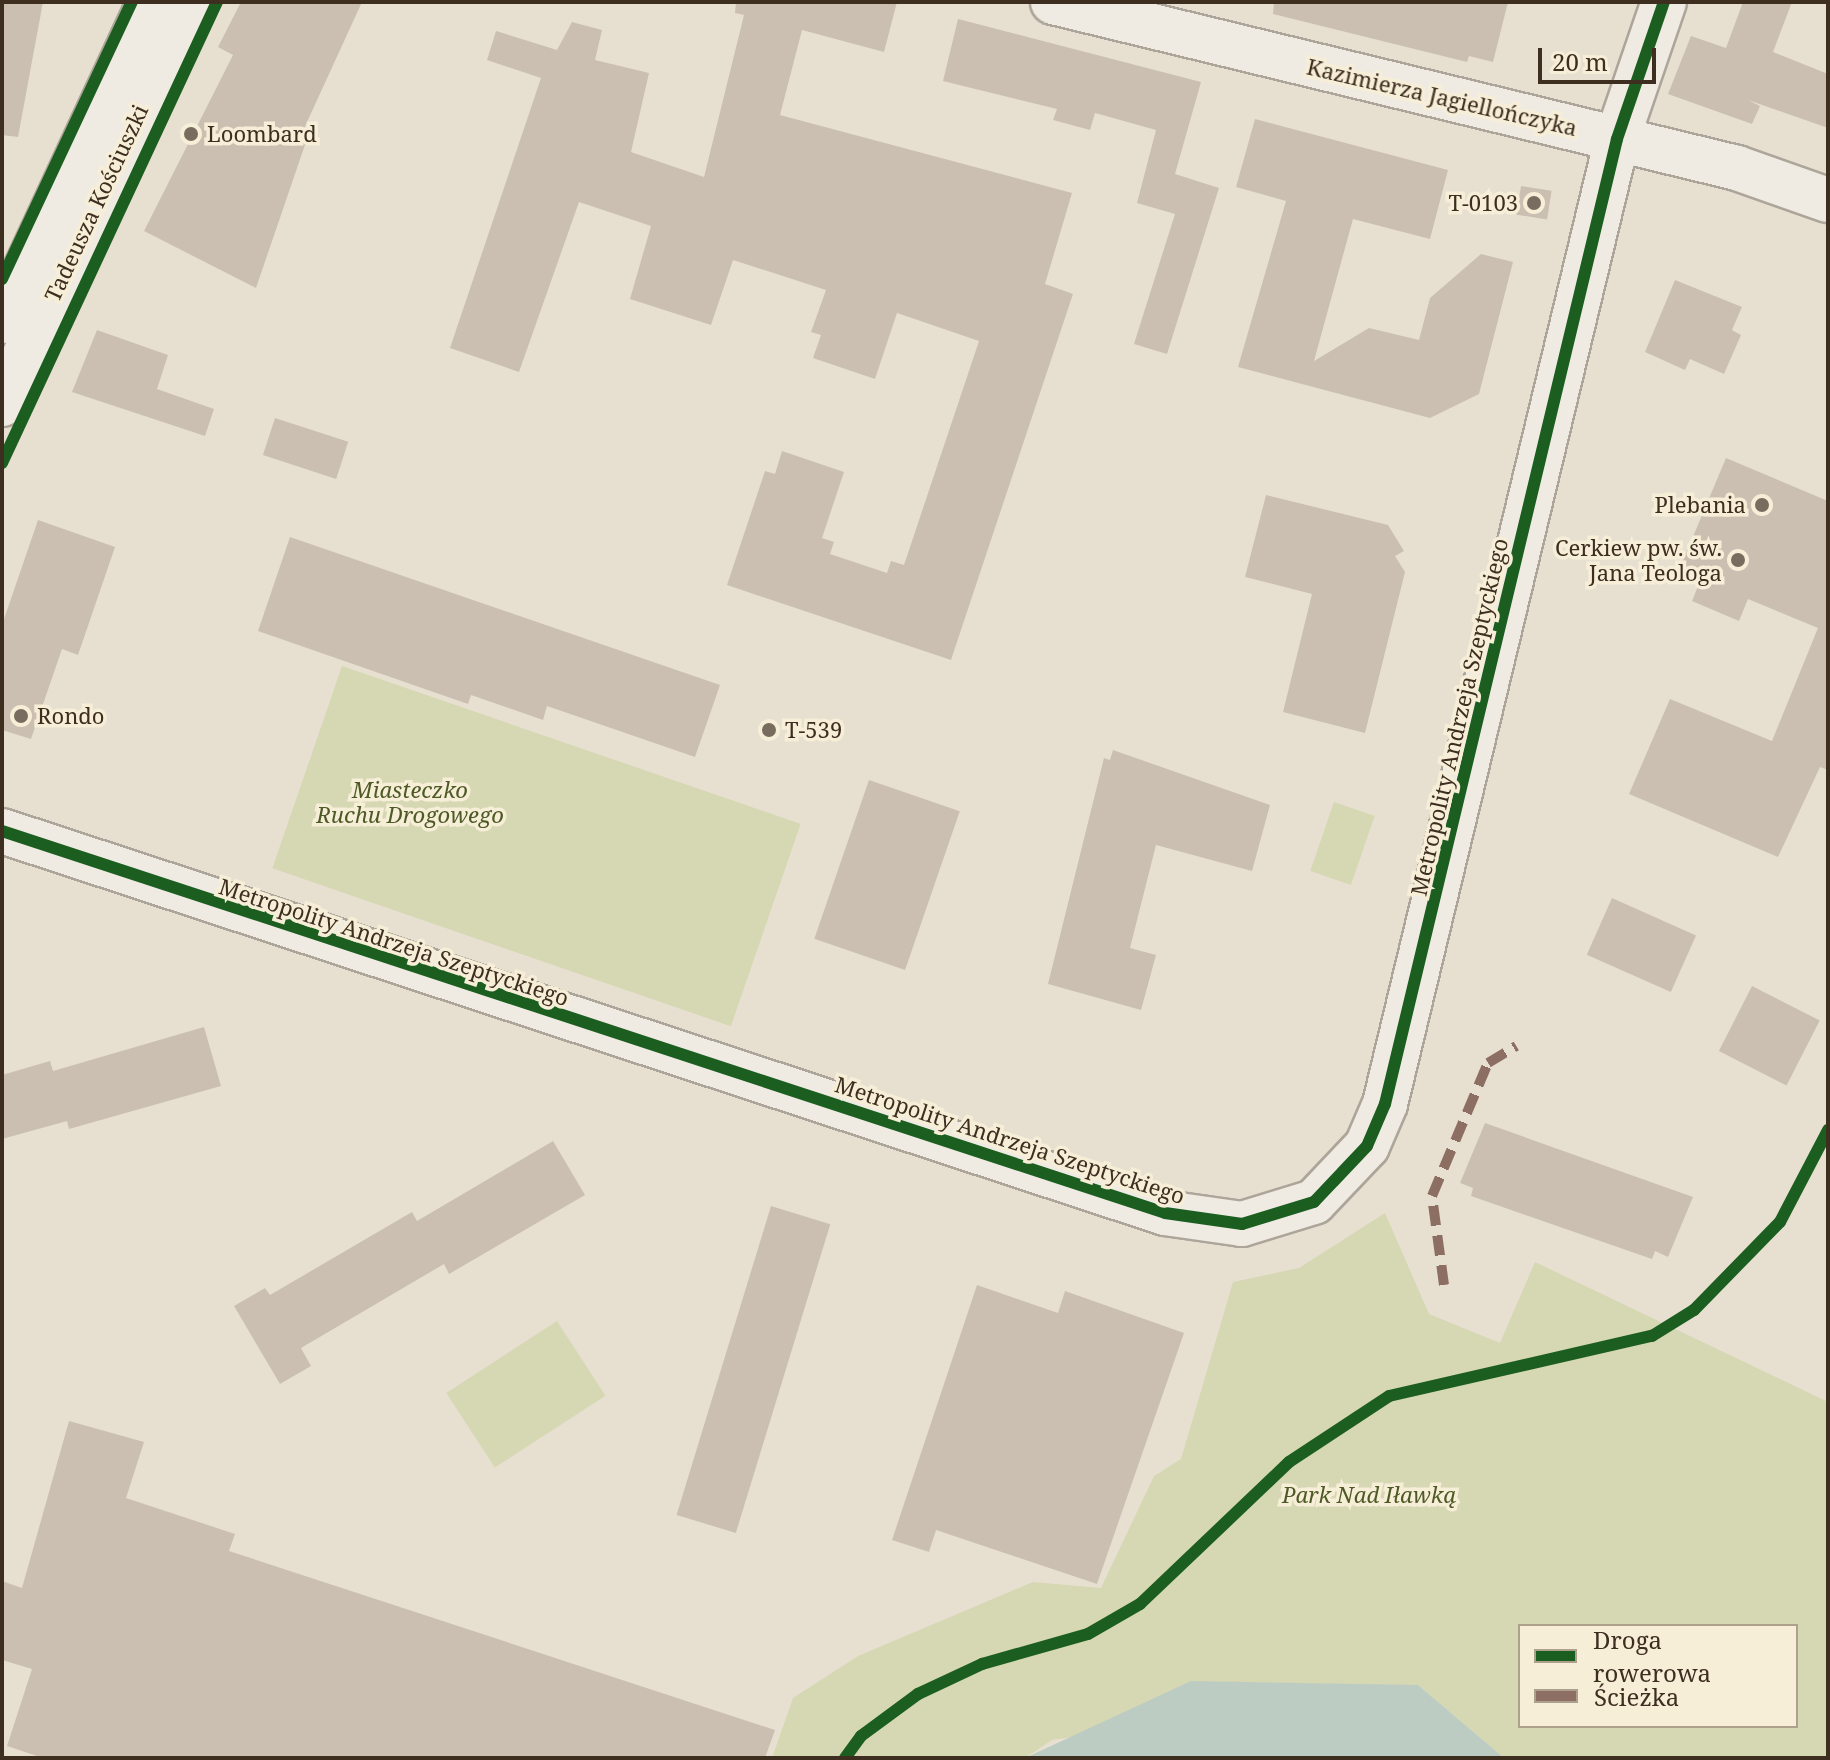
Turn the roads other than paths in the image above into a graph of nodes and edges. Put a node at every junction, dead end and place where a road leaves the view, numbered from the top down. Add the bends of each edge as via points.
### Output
1 (150, 2) edge
2 (189, 2) edge
3 (1053, 2) edge
4 (1664, 2) edge
5 (1140, 13) edge
6 (1617, 139) junction
7 (1828, 200) edge
8 (2, 321) edge
9 (2, 404) edge
10 (9, 839) edge

1 - 8 street, Tadeusza Kościuszki
2 - 9 street, Tadeusza Kościuszki
3 - 5 street, Kazimierza Jagiellończyka
4 - 6 street, Metropolity Andrzeja Szeptyckiego
5 - 6 street, Kazimierza Jagiellończyka
6 - 7 street, Kazimierza Jagiellończyka via 1737,168
6 - 10 street, Metropolity Andrzeja Szeptyckiego via 1385,1104 1342,1178 1281,1216 1242,1224 1165,1213

